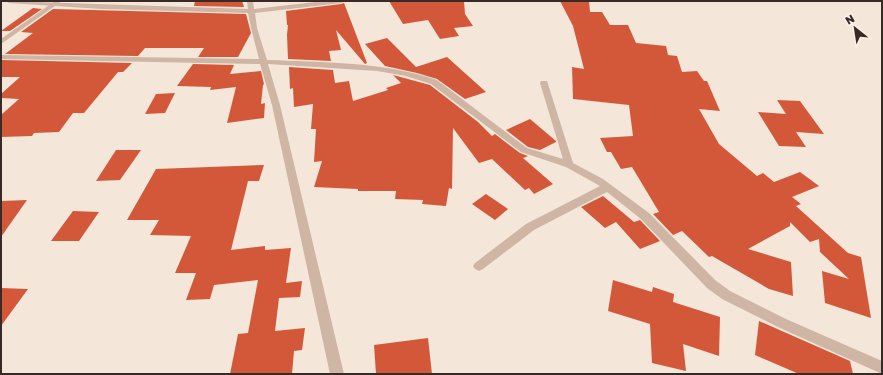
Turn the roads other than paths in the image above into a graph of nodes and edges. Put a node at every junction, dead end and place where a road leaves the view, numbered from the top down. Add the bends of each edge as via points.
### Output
1 (8, 1) edge
2 (250, 1) edge
3 (342, 1) edge
4 (58, 2) edge
5 (252, 11) junction
6 (1, 42) edge
7 (1, 57) edge
8 (263, 61) junction
9 (544, 83) dead end
10 (569, 165) junction
11 (607, 187) junction
12 (479, 266) dead end
13 (882, 368) edge
14 (337, 374) edge

1 - 4 street
2 - 5 street
3 - 5 street
4 - 5 street via 69,6
4 - 6 street
5 - 8 street
7 - 8 street
8 - 10 street via 393,71 422,77 434,82 524,150
8 - 14 street via 276,104
9 - 10 street
10 - 11 street
11 - 12 street via 530,227
11 - 13 street via 645,216 726,295

